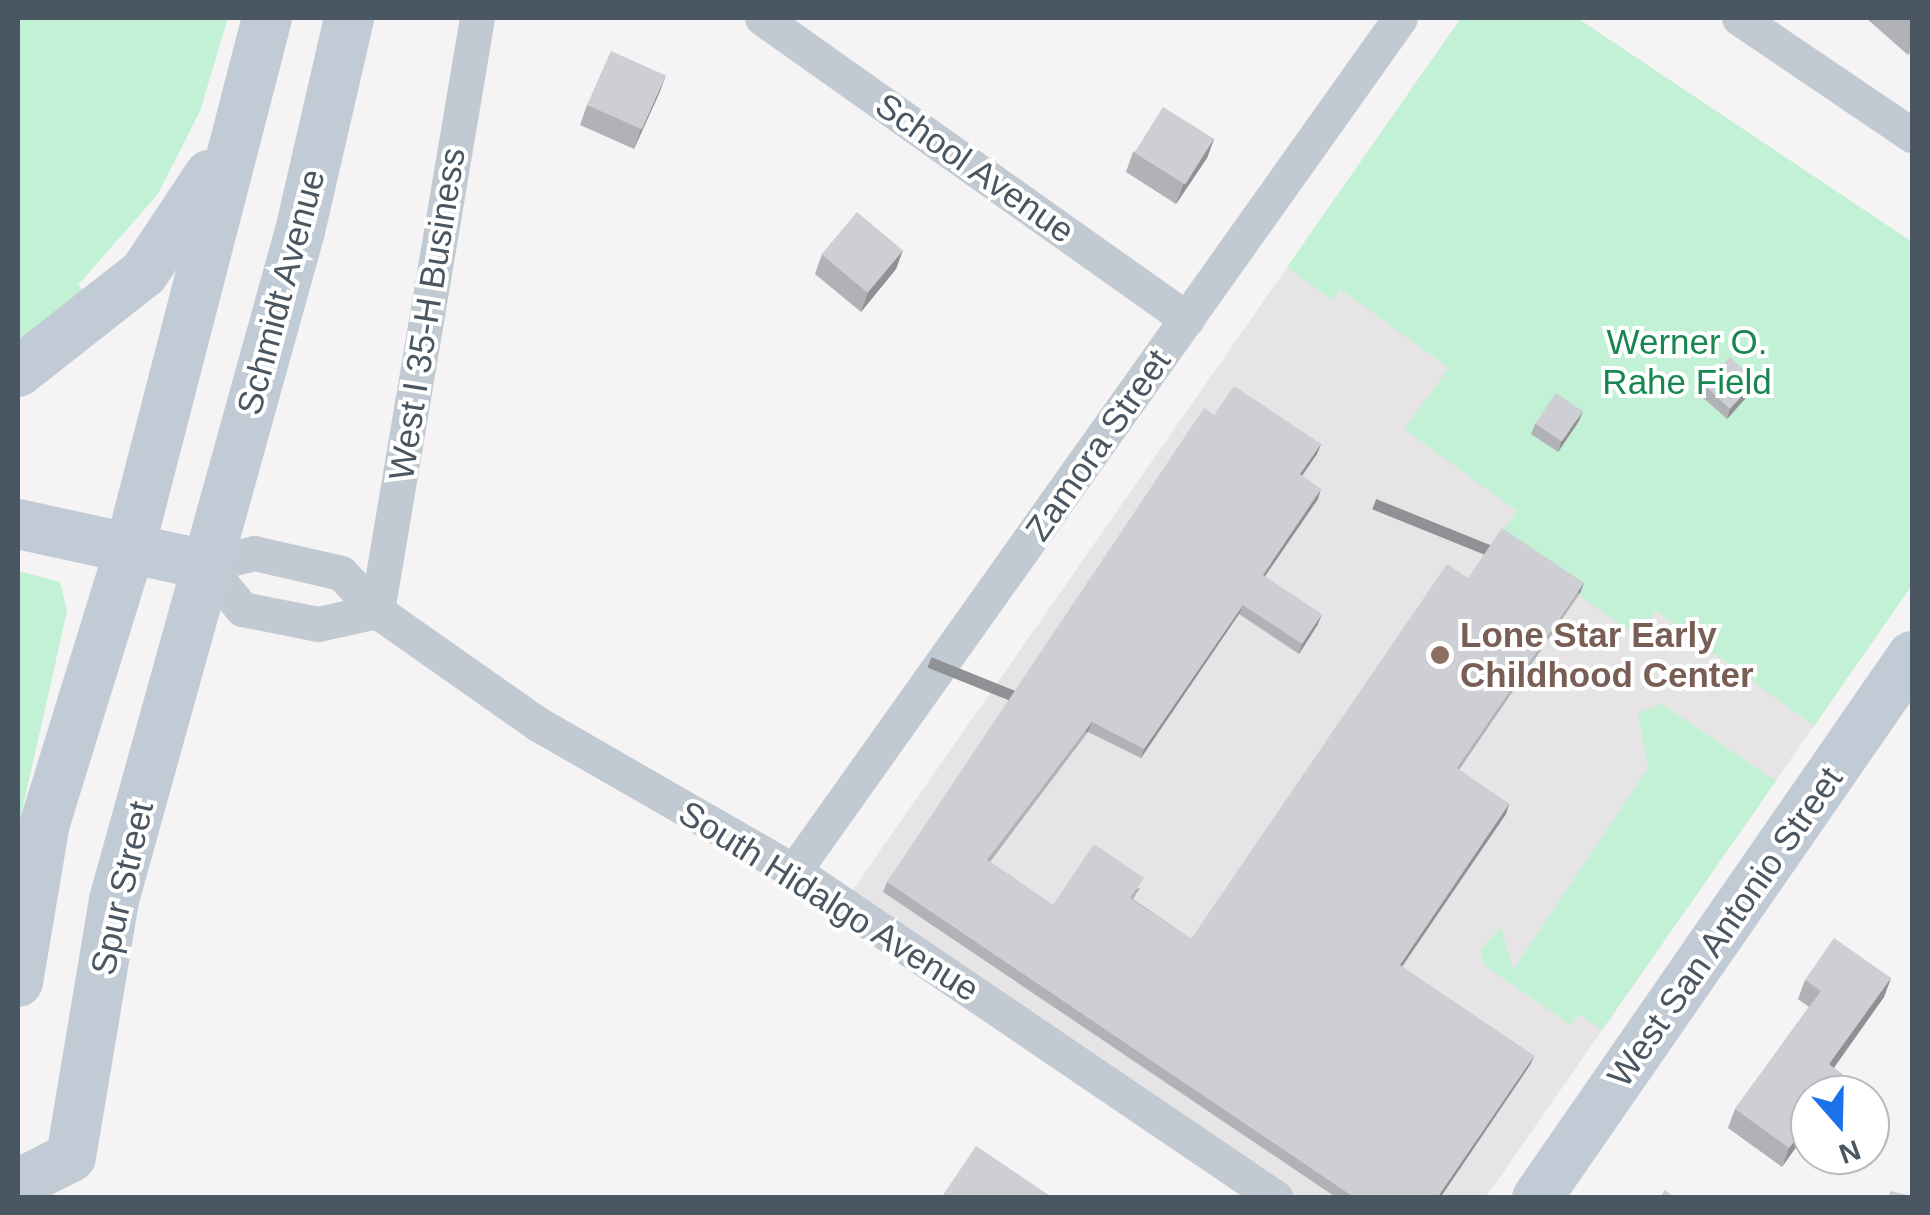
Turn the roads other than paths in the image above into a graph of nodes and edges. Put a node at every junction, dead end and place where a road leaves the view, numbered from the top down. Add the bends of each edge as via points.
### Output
1 (349, 18) edge
2 (476, 18) edge
3 (762, 18) edge
4 (1400, 18) edge
5 (1739, 18) edge
6 (264, 36) edge
7 (1912, 136) edge
8 (1188, 319) junction
9 (18, 372) edge
10 (18, 524) edge
11 (129, 551) junction
12 (206, 565) junction
13 (378, 611) junction
14 (1912, 656) edge
15 (794, 871) junction
16 (18, 982) edge
17 (18, 1184) edge
18 (38, 1198) edge
19 (1276, 1198) edge
20 (1537, 1198) edge

1 - 12 main road, Schmidt Avenue
2 - 13 street, West I 35-H Business
3 - 8 street, School Avenue
4 - 8 street, Zamora Street
5 - 7 street
6 - 9 main road via 179,230 118,299
6 - 11 main road
8 - 15 street, Zamora Street
10 - 11 main road, South Hidalgo Avenue
11 - 12 main road, South Hidalgo Avenue
11 - 16 main road via 45,823
12 - 13 street, South Hidalgo Avenue via 254,553 341,573
12 - 13 street via 242,609 318,624
12 - 17 main road, Spur Street via 114,900 71,1156
13 - 15 street, South Hidalgo Avenue via 538,724
14 - 20 main road, West San Antonio Street
15 - 19 street, South Hidalgo Avenue
17 - 18 street

